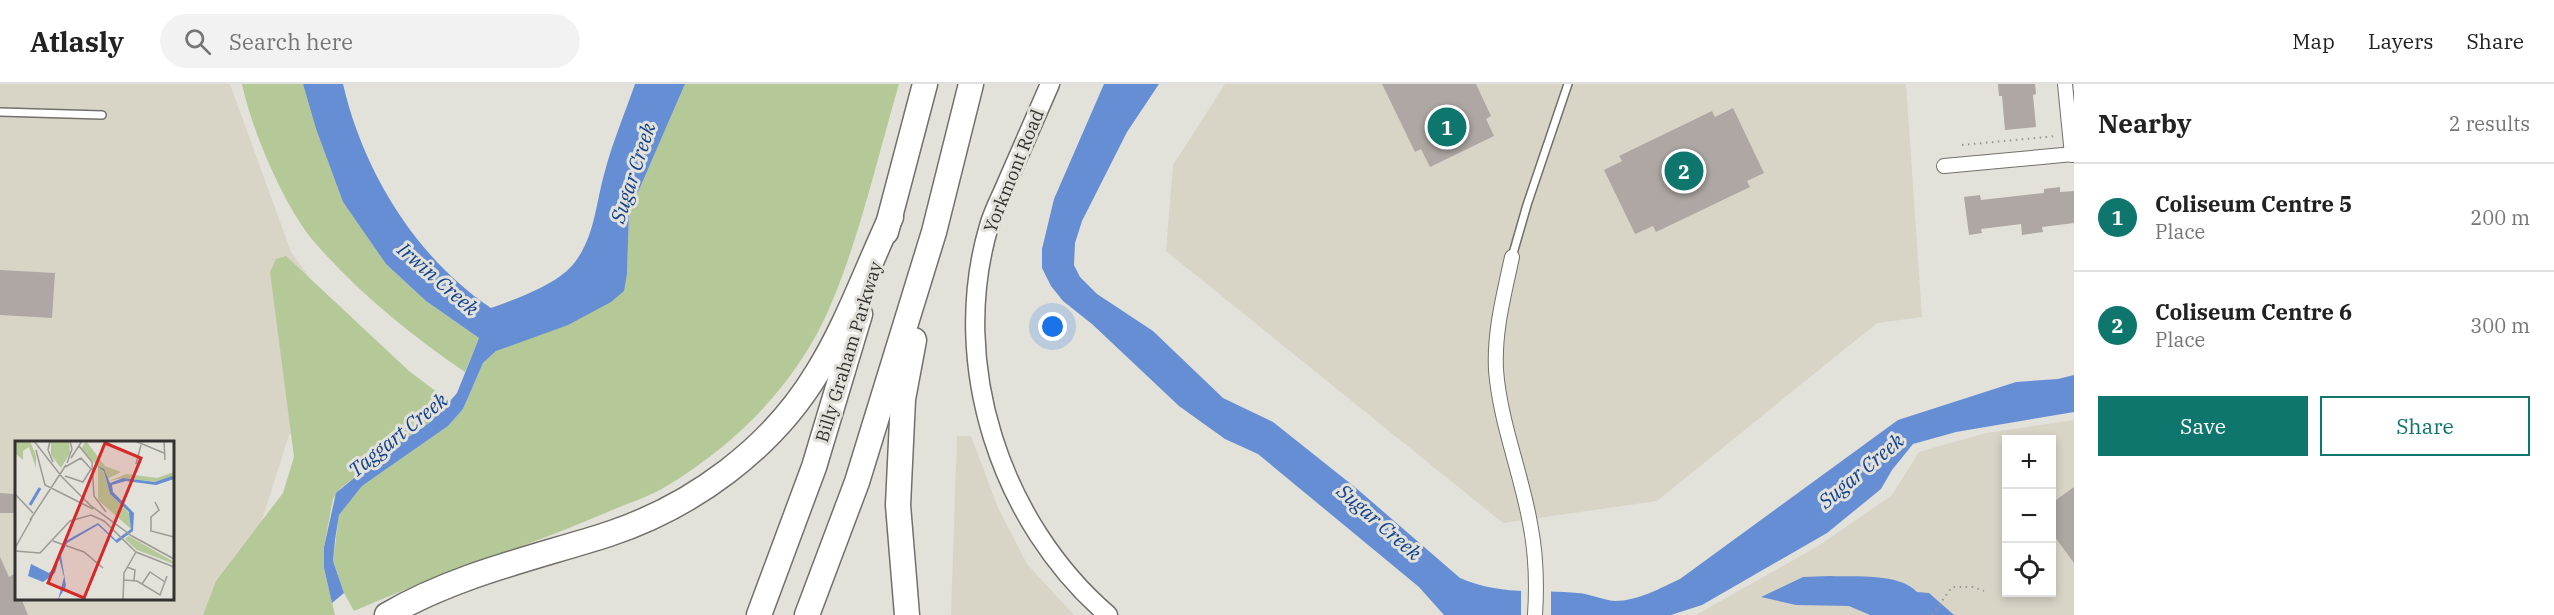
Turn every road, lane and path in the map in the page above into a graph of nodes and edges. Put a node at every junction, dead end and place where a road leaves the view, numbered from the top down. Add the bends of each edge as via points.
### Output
1 (926, 84) edge
2 (971, 84) edge
3 (1050, 84) edge
4 (1568, 84) edge
5 (2065, 84) edge
6 (0, 112) edge
7 (102, 115) dead end
8 (2056, 136) dead end
9 (1962, 145) dead end
10 (2073, 154) edge
11 (1944, 166) dead end
12 (891, 217) junction
13 (934, 232) junction
14 (1512, 257) joint
15 (1984, 591) dead end
16 (387, 615) edge
17 (759, 615) edge
18 (807, 615) edge
19 (907, 615) edge
20 (1108, 615) edge
21 (1535, 615) edge
22 (1932, 615) edge

1 - 12 highway, Billy Graham Parkway
2 - 13 highway
3 - 20 street, Yorkmont Road via 989,225 979,277 978,363 987,419 1005,473 1026,516 1055,560
4 - 14 lane
5 - 10 street
6 - 7 lane
8 - 9 path
10 - 11 street
12 - 16 highway via 817,374 770,432 734,466 685,500 650,518 464,579
12 - 17 highway, Billy Graham Parkway via 814,467
13 - 18 highway via 857,482
13 - 19 highway via 903,399 898,505
14 - 21 street via 1497,325 1496,372 1530,522 1535,556
15 - 22 path via 1952,586

